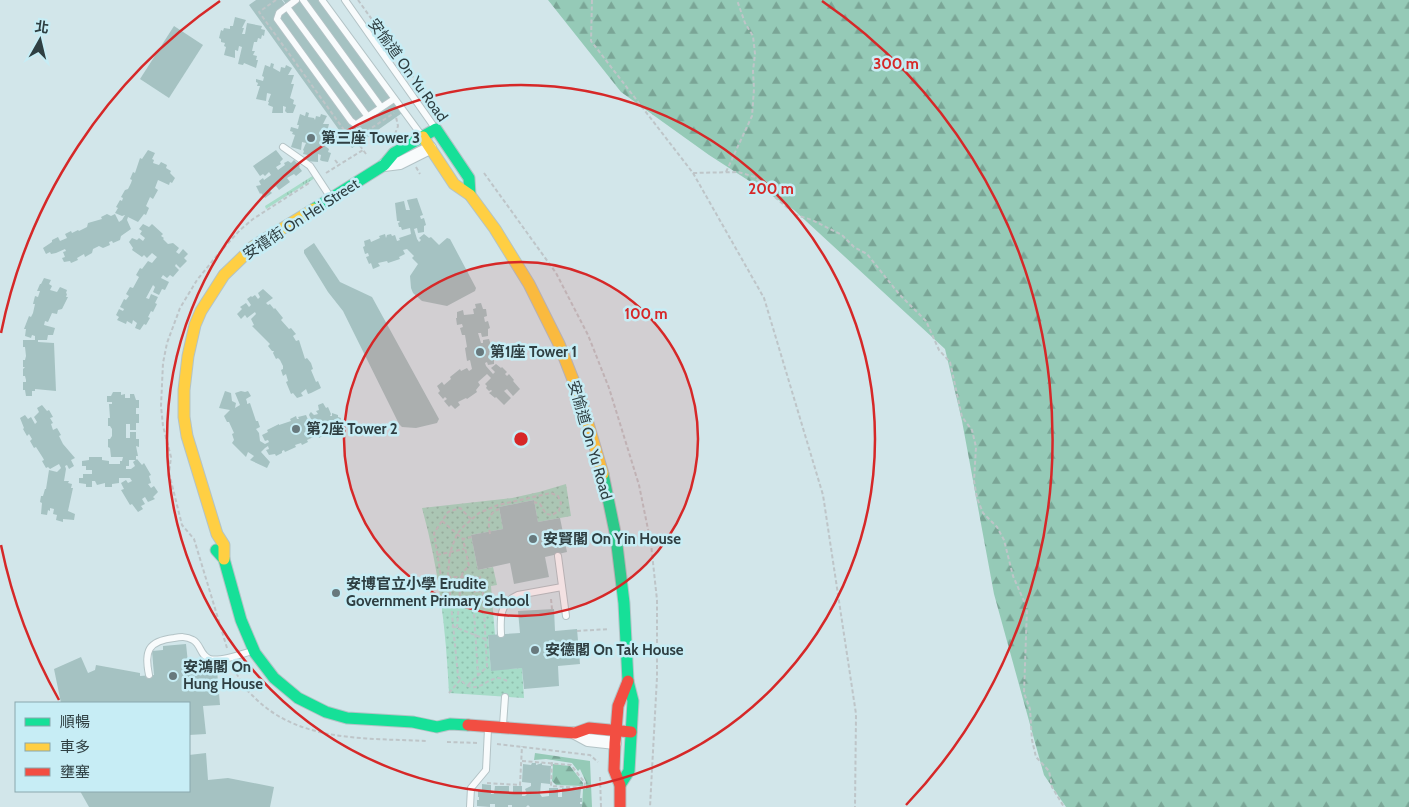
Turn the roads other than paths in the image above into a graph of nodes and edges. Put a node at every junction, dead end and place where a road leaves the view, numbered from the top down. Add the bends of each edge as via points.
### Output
1 (296, 0) edge
2 (303, 0) edge
3 (322, 0) edge
4 (345, 0) edge
5 (287, 7) junction
6 (394, 99) junction
7 (381, 107) junction
8 (368, 117) junction
9 (436, 129) junction
10 (423, 138) junction
11 (443, 141) junction
12 (283, 147) dead end
13 (384, 166) joint
14 (470, 195) junction
15 (331, 199) junction
16 (558, 556) dead end
17 (562, 587) junction
18 (566, 616) dead end
19 (501, 634) dead end
20 (254, 651) junction
21 (149, 675) dead end
22 (628, 681) junction
23 (505, 697) dead end
24 (424, 723) joint
25 (450, 724) joint
26 (488, 728) junction
27 (503, 729) junction
28 (631, 732) junction
29 (575, 733) joint
30 (616, 737) junction
31 (630, 744) junction
32 (620, 785) junction
33 (470, 807) edge
34 (620, 807) edge

1 - 5 lane
2 - 7 lane
3 - 6 lane
4 - 9 lane
5 - 8 lane
5 - 8 lane via 277,19 351,121 355,124
6 - 7 lane
6 - 10 lane
7 - 8 lane
9 - 10 street, 安禧街 On Hei Street
9 - 11 street, 安愉道 On Yu Road
10 - 11 street, 安愉道 On Yu Road
10 - 13 street, 安禧街 On Hei Street via 400,163
10 - 14 street, 安愉道 On Yu Road via 454,184
11 - 14 street, 安愉道 On Yu Road via 469,178
12 - 15 lane via 310,166
13 - 15 street, 安禧街 On Hei Street
14 - 22 street, 安愉道 On Yu Road via 529,284 559,344 581,400 602,471 616,537
15 - 20 street, 安禧街 On Hei Street via 266,238 244,255 215,286 195,325 188,356 184,390 188,436 217,534 226,550 224,559 247,638
16 - 17 lane
17 - 18 lane
17 - 19 lane via 512,598 501,613
20 - 21 lane via 215,660 207,658 191,638 164,639 148,652
20 - 24 street, 安禧街 On Hei Street via 281,686 316,708 356,719
22 - 28 street, 安愉道 On Yu Road via 633,701
22 - 30 street, 安愉道 On Yu Road via 618,706
23 - 27 lane
24 - 25 street, 安禧街 On Hei Street via 433,718
25 - 26 street, 安禧街 On Hei Street
26 - 27 street, 安禧街 On Hei Street
26 - 33 lane via 486,770 471,788
27 - 29 street, 安禧街 On Hei Street
28 - 30 street, 安禧街 On Hei Street
28 - 31 street, 安愉道 On Yu Road
29 - 30 street, 安禧街 On Hei Street via 588,740
30 - 31 street, 安禧街 On Hei Street
30 - 32 street, 安愉道 On Yu Road via 614,770
31 - 32 street, 安愉道 On Yu Road via 629,771
32 - 34 street, 安愉道 On Yu Road

